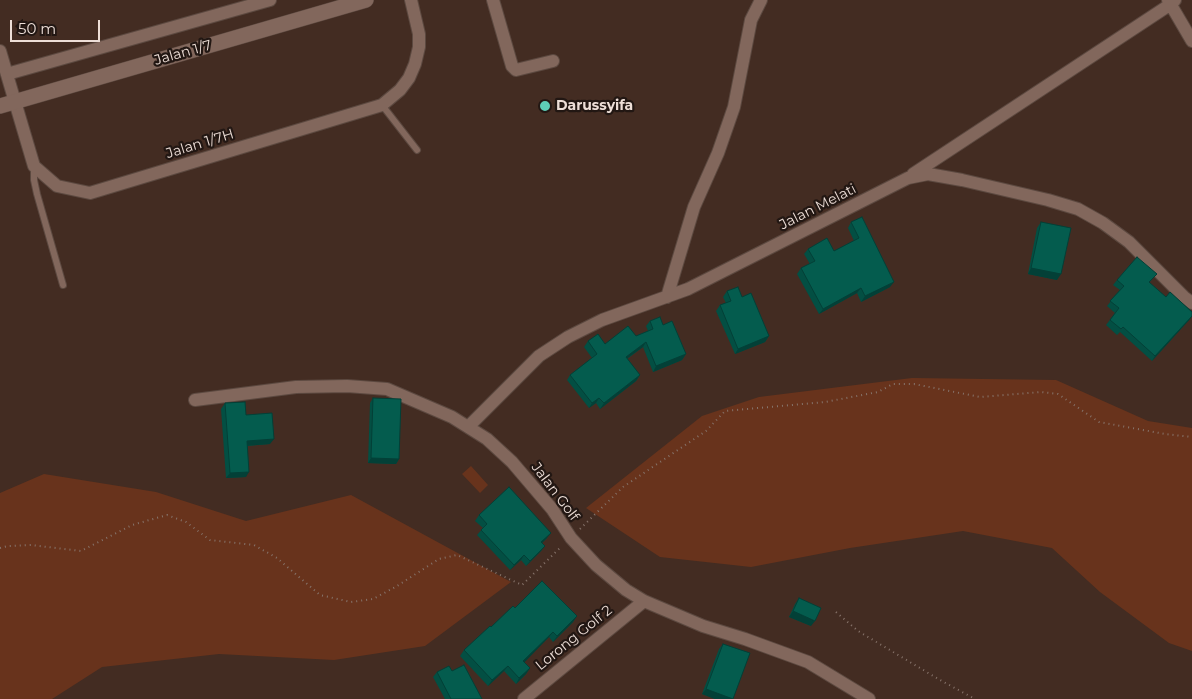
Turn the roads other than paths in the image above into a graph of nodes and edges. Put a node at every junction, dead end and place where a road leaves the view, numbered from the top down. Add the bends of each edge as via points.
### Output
1 (270, 0) edge
2 (366, 0) edge
3 (411, 0) edge
4 (493, 0) edge
5 (761, 0) edge
6 (1171, 1) edge
7 (1192, 41) edge
8 (0, 51) edge
9 (553, 61) dead end
10 (7, 74) junction
11 (15, 102) junction
12 (382, 105) junction
13 (0, 106) edge
14 (417, 150) dead end
15 (34, 166) junction
16 (908, 178) junction
17 (63, 285) dead end
18 (667, 297) junction
19 (1192, 303) edge
20 (195, 400) dead end
21 (468, 427) junction
22 (644, 601) junction
23 (524, 699) edge
24 (869, 699) edge

1 - 10 street
2 - 11 street, Jalan 1/7
3 - 12 street, Jalan 1/7H via 419,34 415,64 400,90
4 - 9 street via 512,66 516,70
5 - 18 street via 751,20 734,107 694,207
6 - 7 street
6 - 16 street
8 - 10 street
10 - 11 street
11 - 13 street, Jalan 1/7
11 - 15 street
12 - 14 lane
12 - 15 street, Jalan 1/7H via 90,193 57,186
15 - 17 lane via 34,180
16 - 18 street, Jalan Melati
16 - 19 street, Jalan Melati via 928,174 962,180 1078,209 1129,242
18 - 21 street, Jalan Melati via 602,320 538,356
20 - 21 street, Jalan Golf via 296,387 388,389 452,416
21 - 22 street, Jalan Golf via 512,462 552,509 571,538 596,564
22 - 23 street, Lorong Golf 2
22 - 24 street, Jalan Golf via 703,626 808,662

